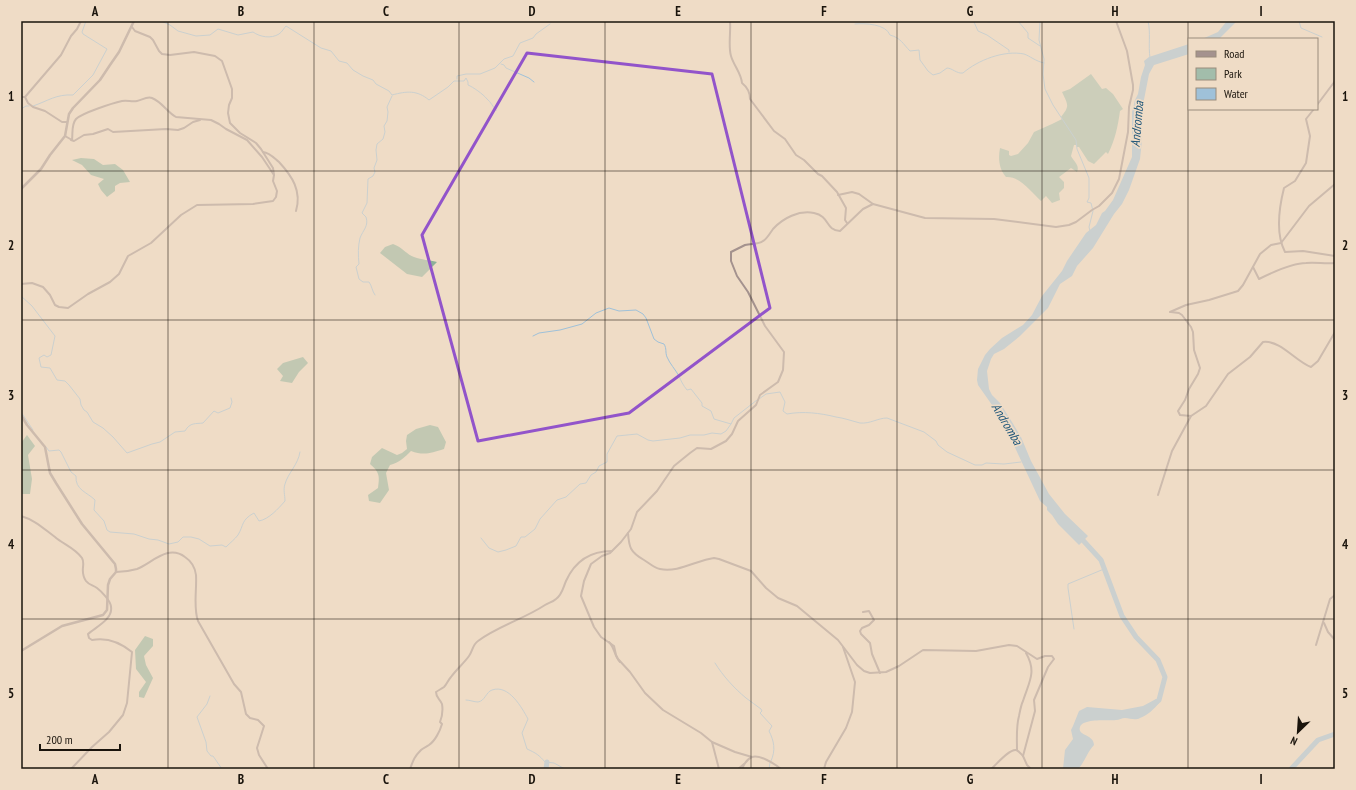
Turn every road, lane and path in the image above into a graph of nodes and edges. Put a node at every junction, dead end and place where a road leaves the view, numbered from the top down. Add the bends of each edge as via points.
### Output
1 (81, 21) edge
2 (134, 21) edge
3 (730, 21) edge
4 (1116, 21) edge
5 (132, 27) junction
6 (1335, 81) edge
7 (21, 97) edge
8 (25, 97) junction
9 (1318, 104) edge
10 (1313, 110) edge
11 (203, 119) junction
12 (67, 122) junction
13 (65, 136) junction
14 (70, 140) junction
15 (263, 152) junction
16 (274, 175) junction
17 (1335, 184) edge
18 (21, 189) edge
19 (838, 194) junction
20 (873, 204) junction
21 (296, 211) dead end
22 (848, 223) junction
23 (1280, 243) junction
24 (1335, 256) edge
25 (1335, 262) edge
26 (1253, 266) junction
27 (21, 284) edge
28 (1335, 332) edge
29 (21, 415) edge
30 (1191, 416) junction
31 (1158, 495) dead end
32 (21, 516) edge
33 (628, 533) junction
34 (612, 551) junction
35 (116, 572) junction
36 (1335, 595) edge
37 (108, 600) junction
38 (863, 612) dead end
39 (1325, 620) junction
40 (1335, 640) edge
41 (842, 645) junction
42 (1316, 645) dead end
43 (21, 651) edge
44 (1024, 651) junction
45 (880, 673) junction
46 (712, 742) junction
47 (1018, 750) junction
48 (1023, 756) junction
49 (752, 757) junction
50 (745, 763) junction
51 (71, 769) edge
52 (268, 769) edge
53 (410, 769) edge
54 (719, 769) edge
55 (738, 769) edge
56 (742, 769) edge
57 (781, 769) edge
58 (824, 769) edge
59 (991, 769) edge
60 (1031, 769) edge

1 - 8 street via 61,55
2 - 5 street
3 - 19 street via 731,55 750,99 796,155 822,176
4 - 20 street via 1127,52 1133,85 1119,179 1115,189 1099,206 1076,222 1056,227 994,219 925,218
5 - 12 street via 100,80 73,108
5 - 15 street via 135,31 150,37 162,54 194,52 222,61 232,89 228,113 230,123
6 - 9 street
7 - 8 street
8 - 12 street via 33,107 62,122
10 - 23 street via 1306,119 1310,136 1306,163 1295,181 1284,188 1279,207
11 - 14 street via 178,130 108,130
11 - 14 street via 176,117 151,98 123,101 80,117 76,120
11 - 16 street via 211,120 247,140
12 - 13 street
13 - 14 street
13 - 18 street via 41,169
15 - 16 street via 273,168
15 - 21 street via 285,167 296,187
16 - 27 street via 273,181 277,191 273,201 197,205 181,215 151,243 128,256 119,274 110,282 68,308 55,305 43,287 32,283
17 - 23 street via 1309,206
19 - 20 street via 852,192
19 - 22 street via 846,208
20 - 22 street
22 - 33 street via 840,231 831,228 822,216 813,213 798,214 784,219 763,242 745,245 731,252 731,261 737,276 765,326 784,352 781,376 778,382 760,395 756,405 738,421 726,440 711,449 698,448 674,466 657,491 637,512
23 - 24 street via 1285,252 1302,251
23 - 26 street via 1271,245 1260,254
25 - 26 street via 1290,266 1258,279
26 - 30 street via 1238,291 1170,312 1182,315 1193,332 1199,371 1178,410 1180,415
28 - 30 street via 1318,361 1311,367 1269,341 1263,342 1250,357 1228,374 1206,406
29 - 35 street via 45,447 50,473 56,483 82,524 111,558
30 - 31 street via 1172,451
32 - 37 street via 41,525 81,556 85,580 98,588
33 - 34 street
33 - 41 street via 629,546 633,552 658,569 668,570 714,558 751,571 774,595 797,606
34 - 46 street via 594,560 581,591 594,627 614,646 616,655 645,692 664,710
34 - 53 street via 600,552 582,560 555,600 478,641 470,656 436,692 442,705 442,724 434,740 421,749 412,760
35 - 37 street via 108,585
35 - 52 street via 138,568 169,552 180,553 191,561 196,573 195,612 198,621 241,692 246,714 264,726 257,748
36 - 39 street via 1330,599
37 - 43 street via 107,610 103,615 62,626
37 - 51 street via 111,606 110,614 88,634 92,640 108,639 132,652 127,703 120,720
38 - 45 street via 869,611 874,620 860,631 870,643
39 - 40 street via 1324,624
39 - 42 street
41 - 45 street via 864,671
41 - 58 street via 855,682 852,712
44 - 45 street via 1017,646 1009,645 976,652 923,650 892,670
44 - 47 street via 1032,667 1019,716
44 - 48 street via 1037,659 1050,656 1054,659 1034,700 1035,711
46 - 49 street
46 - 54 street
47 - 48 street
47 - 59 street via 1008,753
48 - 60 street
49 - 50 street
49 - 57 street via 758,756
50 - 55 street
50 - 56 street

